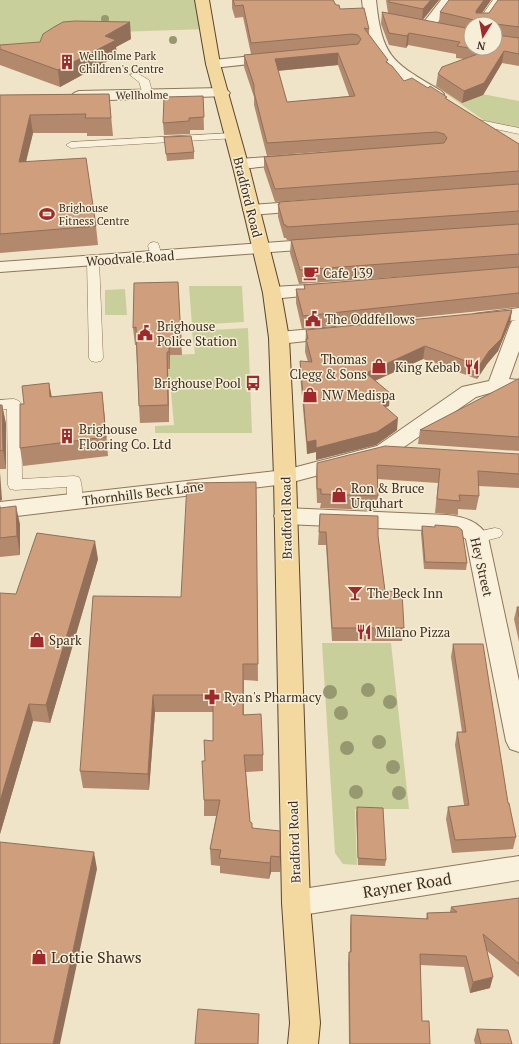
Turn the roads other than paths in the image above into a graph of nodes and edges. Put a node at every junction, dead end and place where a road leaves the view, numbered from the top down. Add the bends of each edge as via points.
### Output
1 (202, 0) edge
2 (369, 0) edge
3 (448, 0) edge
4 (498, 0) edge
5 (487, 16) edge
6 (413, 24) edge
7 (427, 27) junction
8 (442, 30) edge
9 (290, 57) edge
10 (213, 64) junction
11 (135, 75) dead end
12 (222, 93) junction
13 (148, 95) junction
14 (61, 97) edge
15 (448, 103) edge
16 (473, 119) edge
17 (232, 136) junction
18 (516, 138) edge
19 (71, 145) dead end
20 (310, 159) edge
21 (240, 164) junction
22 (323, 205) edge
23 (252, 210) junction
24 (338, 243) edge
25 (260, 249) junction
26 (93, 260) junction
27 (0, 267) edge
28 (344, 287) edge
29 (272, 293) junction
30 (519, 314) edge
31 (465, 320) edge
32 (519, 325) edge
33 (348, 331) edge
34 (278, 338) junction
35 (96, 358) dead end
36 (497, 385) junction
37 (519, 386) edge
38 (0, 405) edge
39 (384, 451) junction
40 (416, 453) edge
41 (285, 477) junction
42 (74, 502) junction
43 (0, 510) edge
44 (286, 516) junction
45 (519, 741) edge
46 (519, 868) edge
47 (296, 903) junction
48 (303, 1044) edge

1 - 10 main road, Bradford Road
2 - 15 street via 378,17 376,38 382,54
3 - 7 street
4 - 5 lane
6 - 7 street
7 - 8 street
9 - 10 street
10 - 12 main road, Bradford Road
11 - 13 lane via 144,80
12 - 13 street, Wellholme
12 - 17 main road, Bradford Road
13 - 14 street, Wellholme
16 - 18 street
17 - 19 lane
17 - 21 main road, Bradford Road
20 - 21 street
21 - 23 main road, Bradford Road
22 - 23 street
23 - 25 main road, Bradford Road
24 - 25 street, Woodvale Road
25 - 26 street, Woodvale Road via 155,251
25 - 29 main road, Bradford Road
26 - 27 street, Woodvale Road
26 - 35 lane
28 - 29 street
29 - 34 main road, Bradford Road
30 - 31 street
32 - 36 street
33 - 34 street
34 - 41 main road, Bradford Road
36 - 37 street
36 - 39 street via 469,392
38 - 42 lane via 14,404 15,485 74,481
39 - 40 street
39 - 41 street, Thornhills Beck Lane
41 - 42 street, Thornhills Beck Lane
41 - 44 main road, Bradford Road
42 - 43 street, Thornhills Beck Lane
44 - 45 street, Hey Street via 442,523 486,535
44 - 47 main road, Bradford Road
46 - 47 street, Rayner Road
47 - 48 main road, Bradford Road via 305,1023

